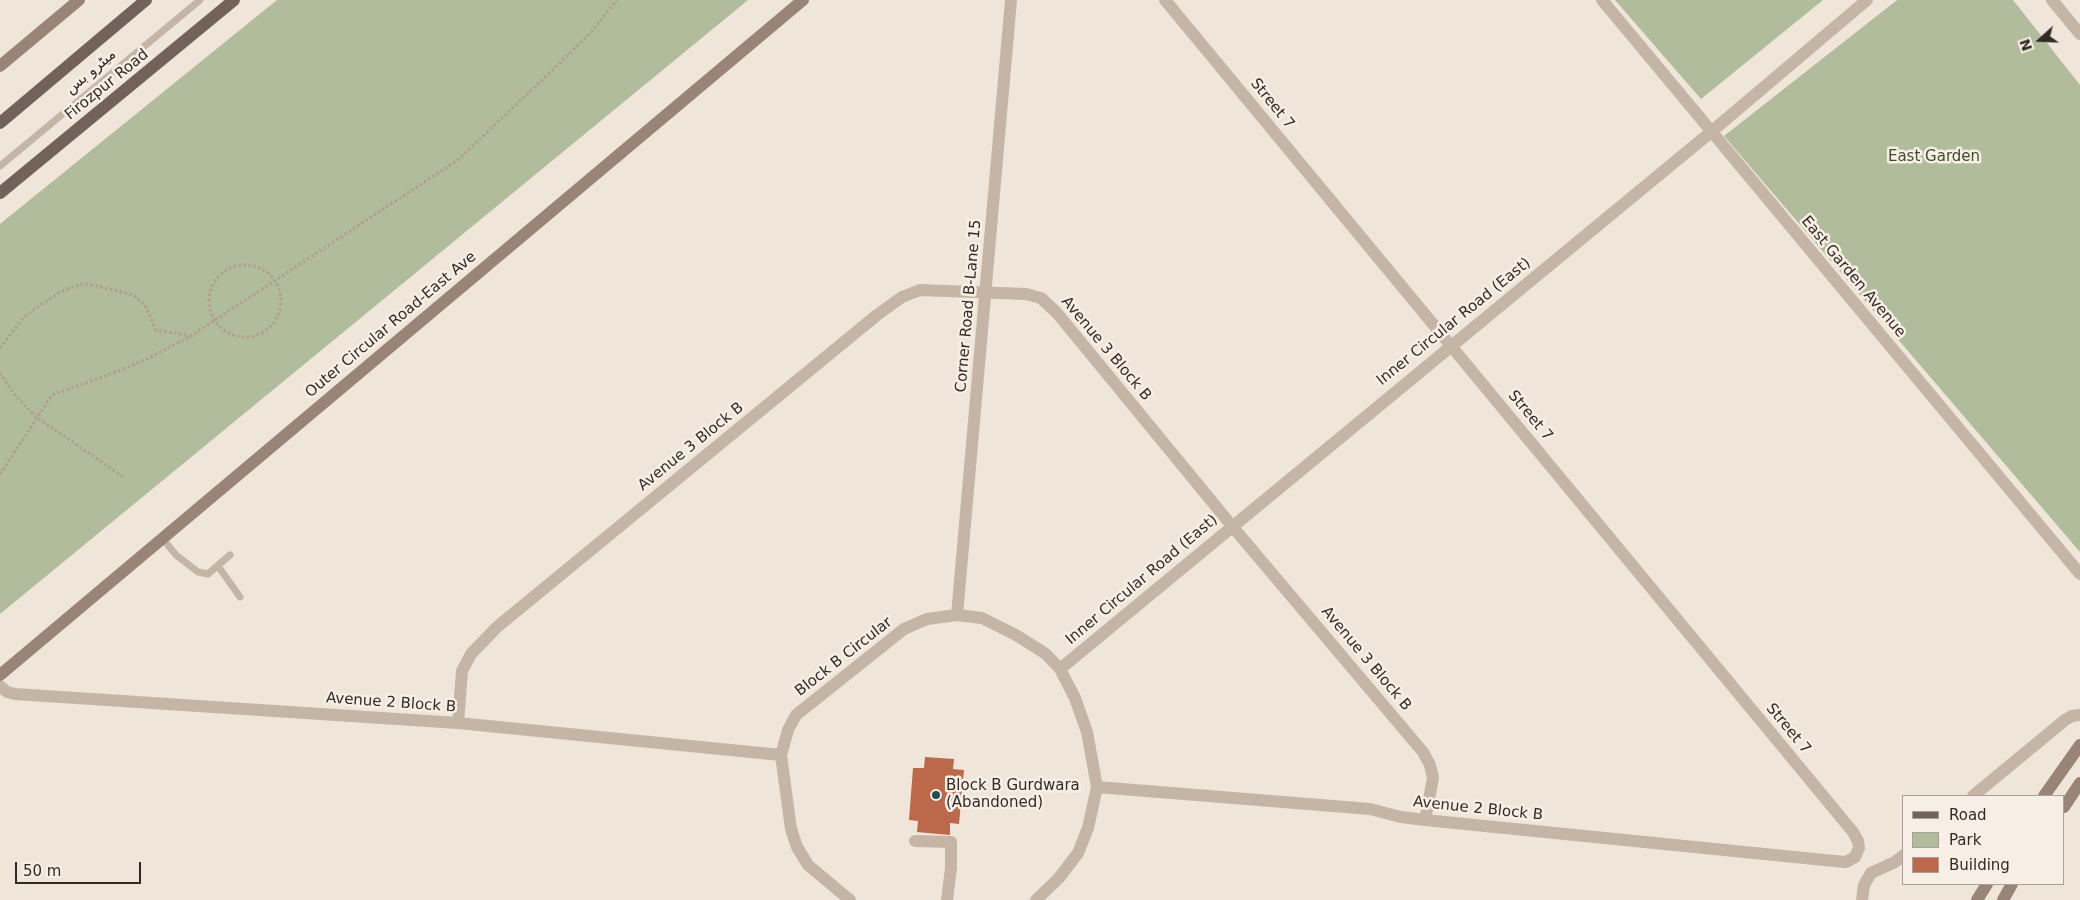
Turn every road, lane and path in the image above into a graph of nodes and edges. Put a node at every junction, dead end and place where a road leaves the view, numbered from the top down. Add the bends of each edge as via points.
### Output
1 (79, 0) edge
2 (146, 0) edge
3 (200, 0) edge
4 (234, 0) edge
5 (617, 0) edge
6 (802, 0) edge
7 (1011, 0) edge
8 (1166, 0) edge
9 (1602, 0) edge
10 (1867, 0) edge
11 (2052, 0) edge
12 (2080, 34) edge
13 (0, 66) edge
14 (0, 123) edge
15 (1711, 132) junction
16 (0, 166) edge
17 (0, 193) edge
18 (275, 281) junction
19 (986, 292) junction
20 (216, 321) junction
21 (191, 336) junction
22 (1451, 346) junction
23 (0, 348) edge
24 (0, 373) edge
25 (36, 417) junction
26 (0, 474) edge
27 (125, 478) dead end
28 (1232, 526) junction
29 (162, 538) junction
30 (230, 556) dead end
31 (218, 566) junction
32 (2080, 574) edge
33 (240, 596) dead end
34 (957, 615) junction
35 (1060, 669) junction
36 (0, 675) edge
37 (0, 686) edge
38 (2080, 715) edge
39 (458, 723) junction
40 (2080, 745) edge
41 (781, 754) junction
42 (2080, 783) edge
43 (1097, 787) junction
44 (1974, 795) edge
45 (2045, 795) edge
46 (2065, 806) edge
47 (1426, 820) junction
48 (915, 841) dead end
49 (1902, 856) edge
50 (1856, 857) junction
51 (1871, 873) junction
52 (1986, 885) edge
53 (2011, 885) edge
54 (850, 900) edge
55 (947, 900) edge
56 (1036, 900) edge
57 (1862, 900) edge
58 (1977, 900) edge
59 (2002, 900) edge

1 - 13 street
2 - 14 main road
3 - 16 lane, میٹرو بس
4 - 17 main road, Firozpur Road
5 - 18 path via 585,37 460,159
6 - 29 street, Outer Circular Road-East Ave
7 - 19 street, Corner Road B-Lane 15
8 - 22 street, Street 7
9 - 15 street, East Garden Avenue
10 - 15 street, Inner Circular Road (East)
11 - 12 street
15 - 22 street, Inner Circular Road (East)
15 - 32 street, East Garden Avenue
18 - 20 path
18 - 20 path via 281,308 273,325 266,331 238,336
18 - 20 path via 252,265 225,271 210,294
19 - 28 street, Avenue 3 Block B via 1041,298 1057,313
19 - 34 street, Corner Road B-Lane 15
19 - 39 street, Avenue 3 Block B via 920,290 902,297 877,315 498,627 471,654 462,671
20 - 21 path
21 - 23 path via 156,330 145,305 133,296 119,290 81,284 60,292 32,310
21 - 25 path via 103,377 57,392
22 - 28 street, Inner Circular Road (East)
22 - 50 street, Street 7 via 1853,832 1859,848
24 - 25 path
25 - 26 path
25 - 27 path
28 - 35 street, Inner Circular Road (East)
28 - 47 street, Avenue 3 Block B via 1423,752 1433,778
29 - 31 lane via 176,555 198,572 208,574
29 - 36 street, Outer Circular Road-East Ave
30 - 31 lane
31 - 33 lane
34 - 35 street, Block B Circular via 982,618 1016,635 1046,654
34 - 41 street, Block B Circular via 927,619 904,629 844,676 796,715
35 - 43 street, Block B Circular via 1087,732
37 - 39 street, Avenue 2 Block B via 15,694
38 - 44 street via 2065,720
39 - 41 street, Avenue 2 Block B
40 - 45 street
41 - 54 street, Block B Circular via 791,830 797,847 808,865
42 - 46 street
43 - 47 street, Avenue 2 Block B via 1370,809
43 - 56 street, Block B Circular via 1088,828 1078,853 1060,878
47 - 50 street, Avenue 2 Block B via 1834,861 1846,862
48 - 55 street via 951,842
49 - 51 street
50 - 51 street
51 - 57 street via 1864,885
52 - 58 street
53 - 59 street

